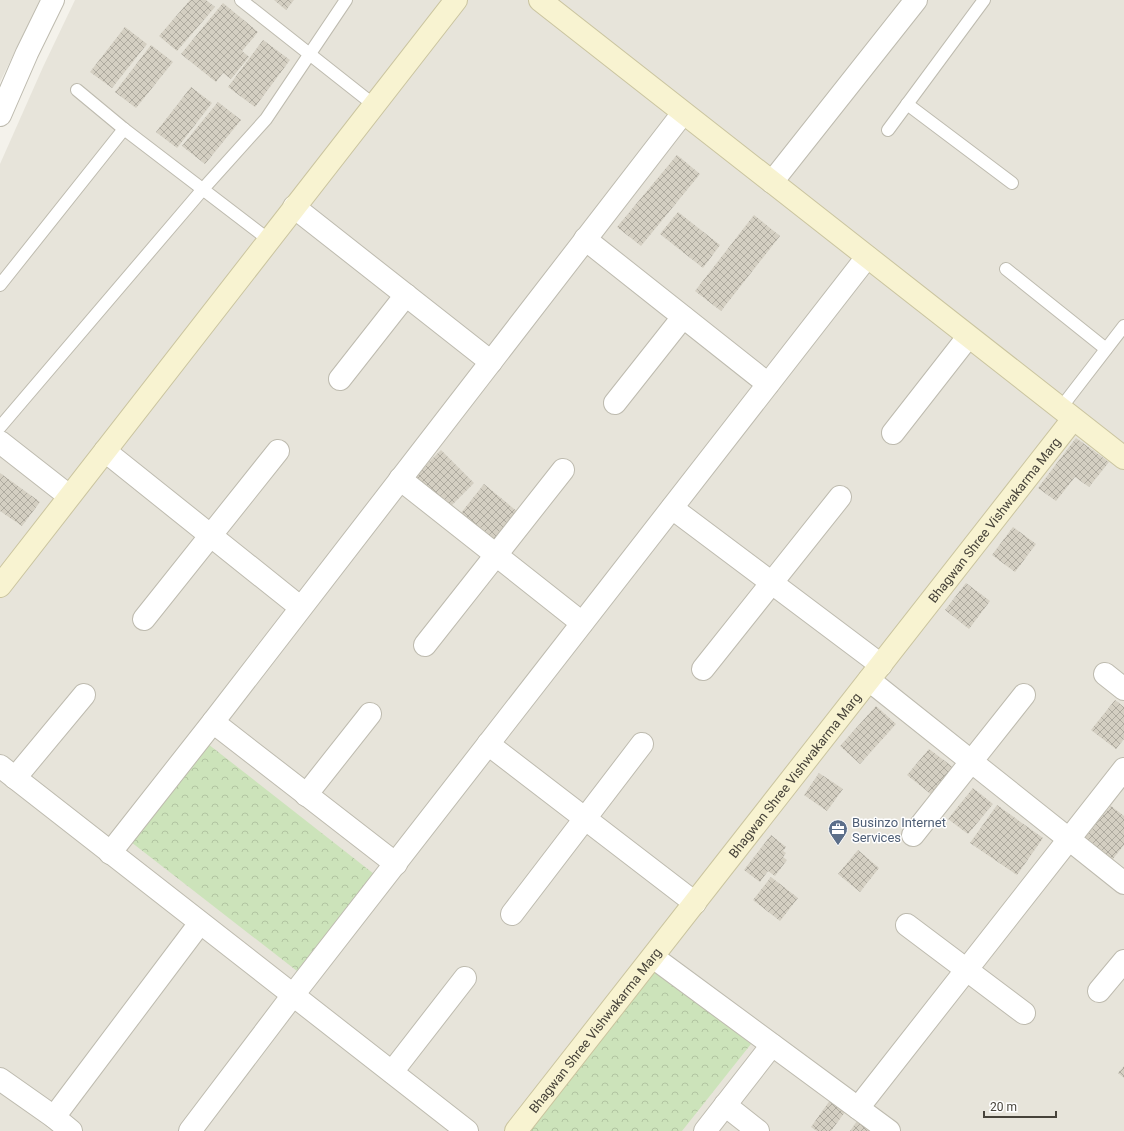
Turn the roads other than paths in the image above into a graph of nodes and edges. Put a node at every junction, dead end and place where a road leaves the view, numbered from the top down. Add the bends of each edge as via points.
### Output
1 (52, 0) edge
2 (241, 0) edge
3 (346, 0) edge
4 (456, 0) edge
5 (540, 0) edge
6 (916, 0) edge
7 (984, 0) edge
8 (309, 54) junction
9 (78, 90) dead end
10 (907, 104) junction
11 (374, 105) junction
12 (683, 113) junction
13 (0, 116) edge
14 (124, 129) junction
15 (888, 130) dead end
16 (772, 182) junction
17 (1012, 183) dead end
18 (203, 189) junction
19 (294, 207) junction
20 (585, 239) junction
21 (269, 240) junction
22 (867, 257) junction
23 (1006, 268) dead end
24 (0, 286) edge
25 (406, 295) junction
26 (683, 317) junction
27 (1124, 326) edge
28 (968, 337) junction
29 (1106, 349) junction
30 (491, 362) junction
31 (340, 379) dead end
32 (768, 384) junction
33 (615, 403) dead end
34 (1067, 414) junction
35 (0, 427) edge
36 (893, 432) dead end
37 (0, 442) edge
38 (278, 450) dead end
39 (105, 451) junction
40 (1124, 458) edge
41 (563, 470) dead end
42 (400, 479) junction
43 (69, 496) junction
44 (840, 498) dead end
45 (672, 508) junction
46 (210, 535) junction
47 (497, 554) junction
48 (772, 583) junction
49 (0, 586) edge
50 (300, 607) junction
51 (144, 619) dead end
52 (582, 623) junction
53 (425, 645) dead end
54 (703, 670) dead end
55 (875, 673) junction
56 (1105, 674) dead end
57 (1124, 689) edge
58 (84, 695) dead end
59 (1024, 695) dead end
60 (370, 714) dead end
61 (213, 722) junction
62 (488, 744) junction
63 (642, 744) dead end
64 (971, 761) junction
65 (1124, 769) edge
66 (7, 772) edge
67 (306, 795) junction
68 (585, 819) junction
69 (913, 835) dead end
70 (1069, 839) junction
71 (110, 853) junction
72 (396, 864) junction
73 (1124, 883) edge
74 (695, 903) junction
75 (512, 914) dead end
76 (200, 923) junction
77 (907, 925) dead end
78 (652, 957) junction
79 (1124, 961) edge
80 (966, 970) junction
81 (465, 978) dead end
82 (1099, 991) dead end
83 (293, 995) junction
84 (1024, 1013) dead end
85 (772, 1045) junction
86 (392, 1072) junction
87 (0, 1079) edge
88 (725, 1105) junction
89 (858, 1108) junction
90 (54, 1116) junction
91 (71, 1131) edge
92 (190, 1131) edge
93 (467, 1131) edge
94 (516, 1131) edge
95 (705, 1131) edge
96 (758, 1131) edge
97 (889, 1131) edge

1 - 13 street
2 - 8 lane
3 - 8 lane
4 - 11 street
5 - 12 street
6 - 16 street
7 - 10 lane
8 - 11 lane
8 - 18 lane via 266,119
9 - 14 lane
10 - 15 lane
10 - 17 lane
11 - 19 street
12 - 16 street
12 - 20 street
14 - 18 lane
14 - 24 lane
16 - 22 street
18 - 21 lane
18 - 35 lane
19 - 21 street
19 - 25 street
20 - 26 street
20 - 30 street
21 - 39 street
22 - 28 street
22 - 32 street
23 - 29 lane
25 - 30 street
25 - 31 street
26 - 32 street
26 - 33 street
27 - 29 lane
28 - 34 street
28 - 36 street
29 - 34 lane
30 - 42 street
32 - 45 street
34 - 40 street
34 - 55 street, Bhagwan Shree Vishwakarma Marg
37 - 43 street
38 - 46 street
39 - 43 street
39 - 46 street
41 - 47 street
42 - 47 street
42 - 50 street
43 - 49 street
44 - 48 street
45 - 48 street
45 - 52 street
46 - 50 street
46 - 51 street
47 - 52 street
47 - 53 street
48 - 54 street
48 - 55 street
50 - 61 street
52 - 62 street
55 - 64 street
55 - 74 street, Bhagwan Shree Vishwakarma Marg
56 - 57 street
58 - 66 street
59 - 64 street
60 - 67 street
61 - 67 street
61 - 71 street
62 - 68 street
62 - 72 street
63 - 68 street
64 - 69 street
64 - 70 street
65 - 70 street
66 - 71 street
67 - 72 street
68 - 74 street
68 - 75 street
70 - 73 street
70 - 80 street
71 - 76 street
72 - 83 street
74 - 78 street, Bhagwan Shree Vishwakarma Marg
76 - 83 street
76 - 90 street
77 - 80 street
78 - 85 street
78 - 94 street, Bhagwan Shree Vishwakarma Marg
79 - 82 street
80 - 84 street
80 - 89 street
81 - 86 street
83 - 86 street
83 - 92 street
85 - 88 street
85 - 89 street
86 - 93 street
87 - 90 street
88 - 95 street
88 - 96 street
89 - 97 street
90 - 91 street

